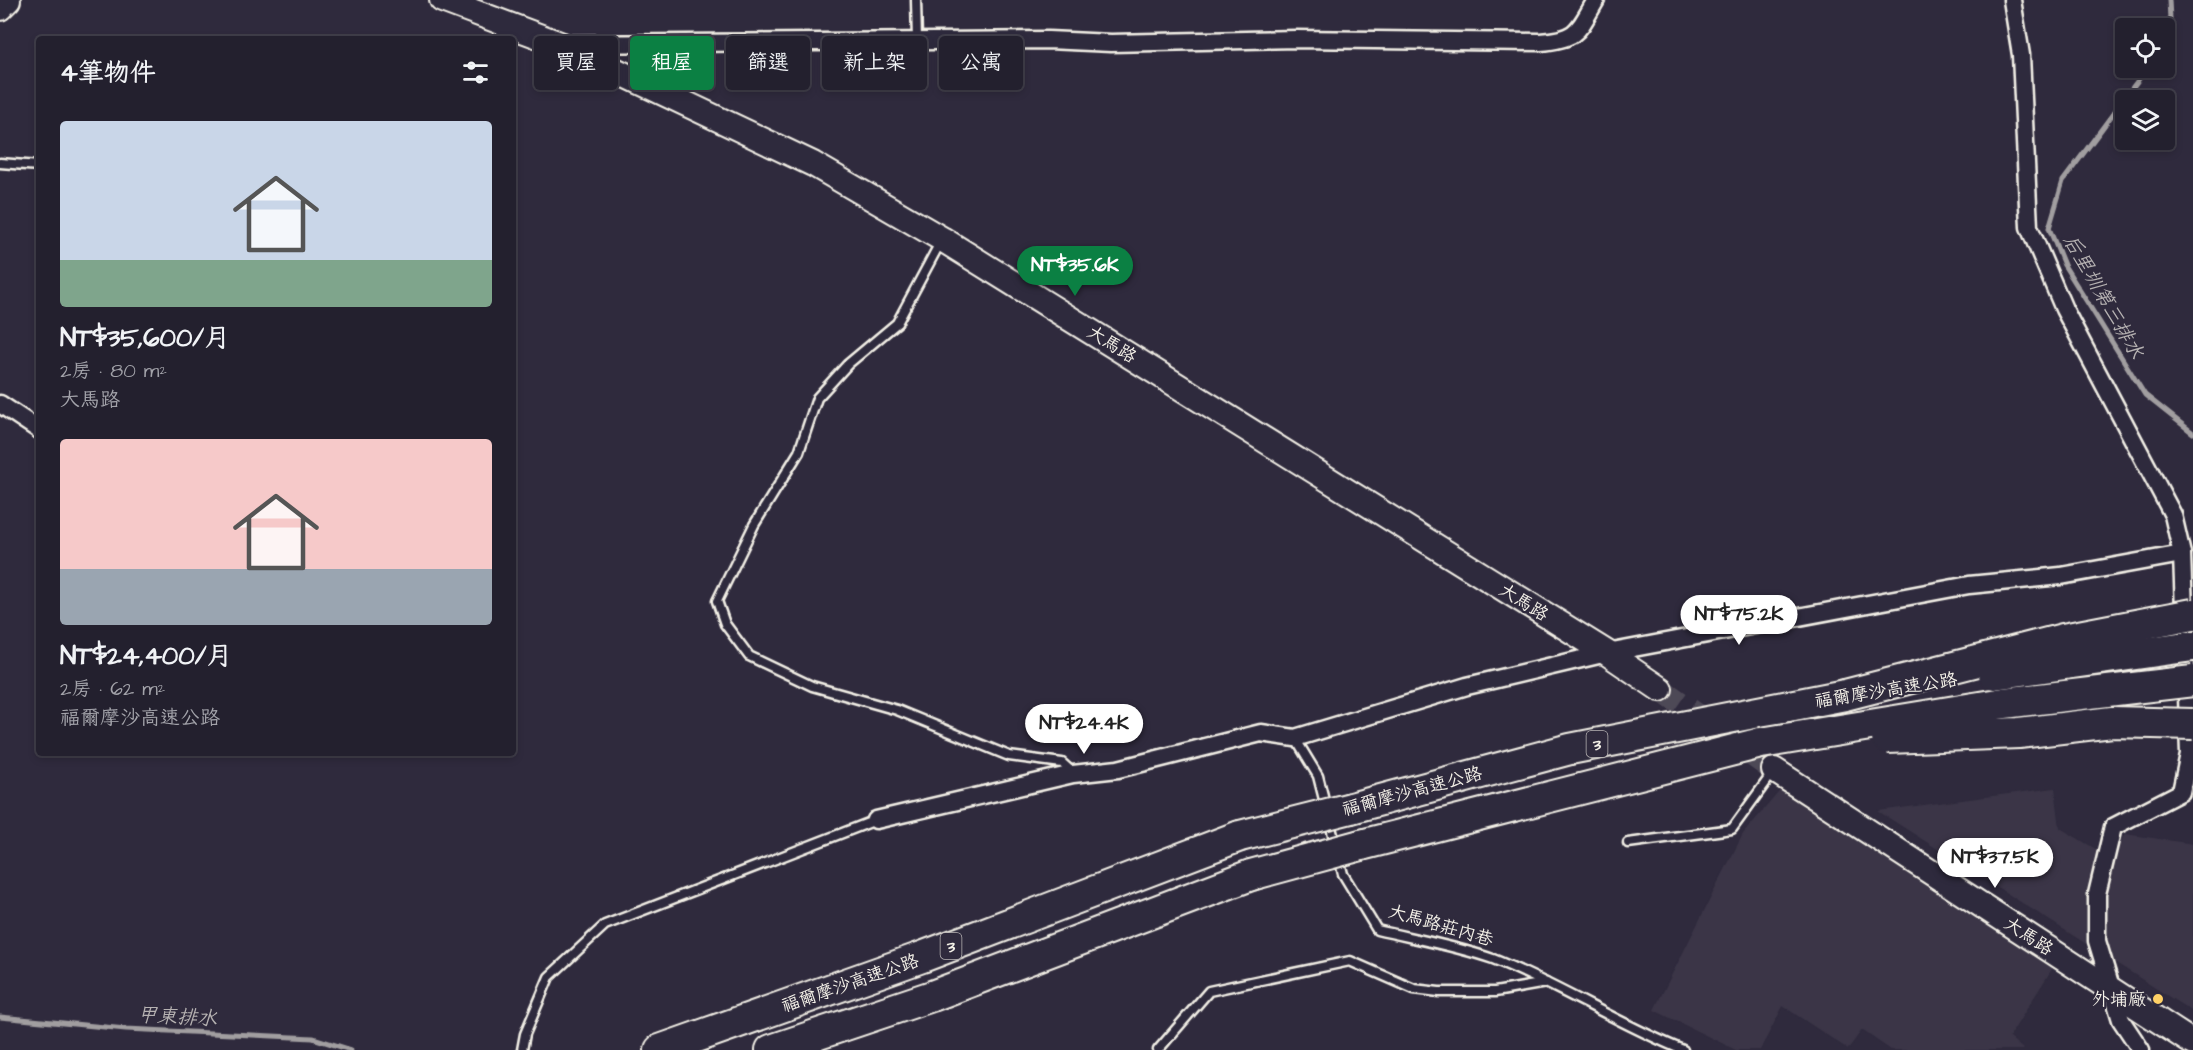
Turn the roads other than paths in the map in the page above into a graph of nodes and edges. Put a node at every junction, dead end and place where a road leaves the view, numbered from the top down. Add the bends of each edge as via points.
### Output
1 (8, 0) edge
2 (441, 0) edge
3 (916, 0) edge
4 (1596, 0) edge
5 (2012, 0) edge
6 (0, 8) edge
7 (538, 36) edge
8 (917, 36) edge
9 (927, 41) edge
10 (822, 42) edge
11 (618, 44) edge
12 (618, 72) edge
13 (0, 163) edge
14 (36, 166) edge
15 (942, 239) junction
16 (0, 404) edge
17 (36, 428) edge
18 (2182, 554) junction
19 (2193, 614) edge
20 (2193, 646) edge
21 (1607, 653) junction
22 (2193, 681) edge
23 (1660, 689) tunnel mouth
24 (1845, 695) junction
25 (2193, 724) edge
26 (1295, 738) junction
27 (1761, 743) junction
28 (1774, 770) joint
29 (1073, 774) junction
30 (876, 820) joint
31 (1628, 843) dead end
32 (1546, 983) junction
33 (2112, 990) junction
34 (2193, 1043) edge
35 (522, 1050) edge
36 (660, 1050) edge
37 (771, 1050) edge
38 (1158, 1050) edge
39 (1683, 1050) edge
40 (2141, 1050) edge

1 - 6 street
2 - 7 street, 大馬路
3 - 8 lane
4 - 9 street via 1577,33 1540,42
5 - 18 street via 2021,55 2029,227 2064,309 2173,515
10 - 11 street
12 - 15 street, 大馬路 via 813,164
13 - 14 lane
15 - 21 street, 大馬路
15 - 29 lane via 897,323 848,364 817,398 799,452 754,525 717,601 725,624 749,656 812,686 897,710 1009,756 1062,763
16 - 17 street
18 - 21 street via 2061,576 1969,585
18 - 33 street via 2189,754 2181,792 2113,827 2097,894 2097,941
19 - 24 highway, bridge via 2063,639
20 - 24 highway, 福爾摩沙高速公路 / 3, bridge
21 - 23 street, 大馬路
21 - 26 street via 1467,686
22 - 27 highway, 福爾摩沙高速公路 / 3, bridge via 2004,703
24 - 36 highway, 福爾摩沙高速公路 / 3, bridge via 1570,749 1240,836 922,957
25 - 27 highway, bridge via 2112,722 2019,733
26 - 29 street via 1261,733 1118,769
26 - 32 lane, 大馬路莊內巷 via 1318,776 1343,874 1377,930 1491,959
27 - 37 highway, 福爾摩沙高速公路 / 3, bridge via 1251,875 932,996
28 - 31 lane via 1732,829
28 - 33 street, 大馬路
29 - 30 street
30 - 35 lane via 605,926 549,977
32 - 38 lane via 1495,992 1414,990 1350,961 1209,991
32 - 39 lane, 大馬路莊內巷 via 1642,1034
33 - 34 street, 大馬路
33 - 40 street via 2121,1020

